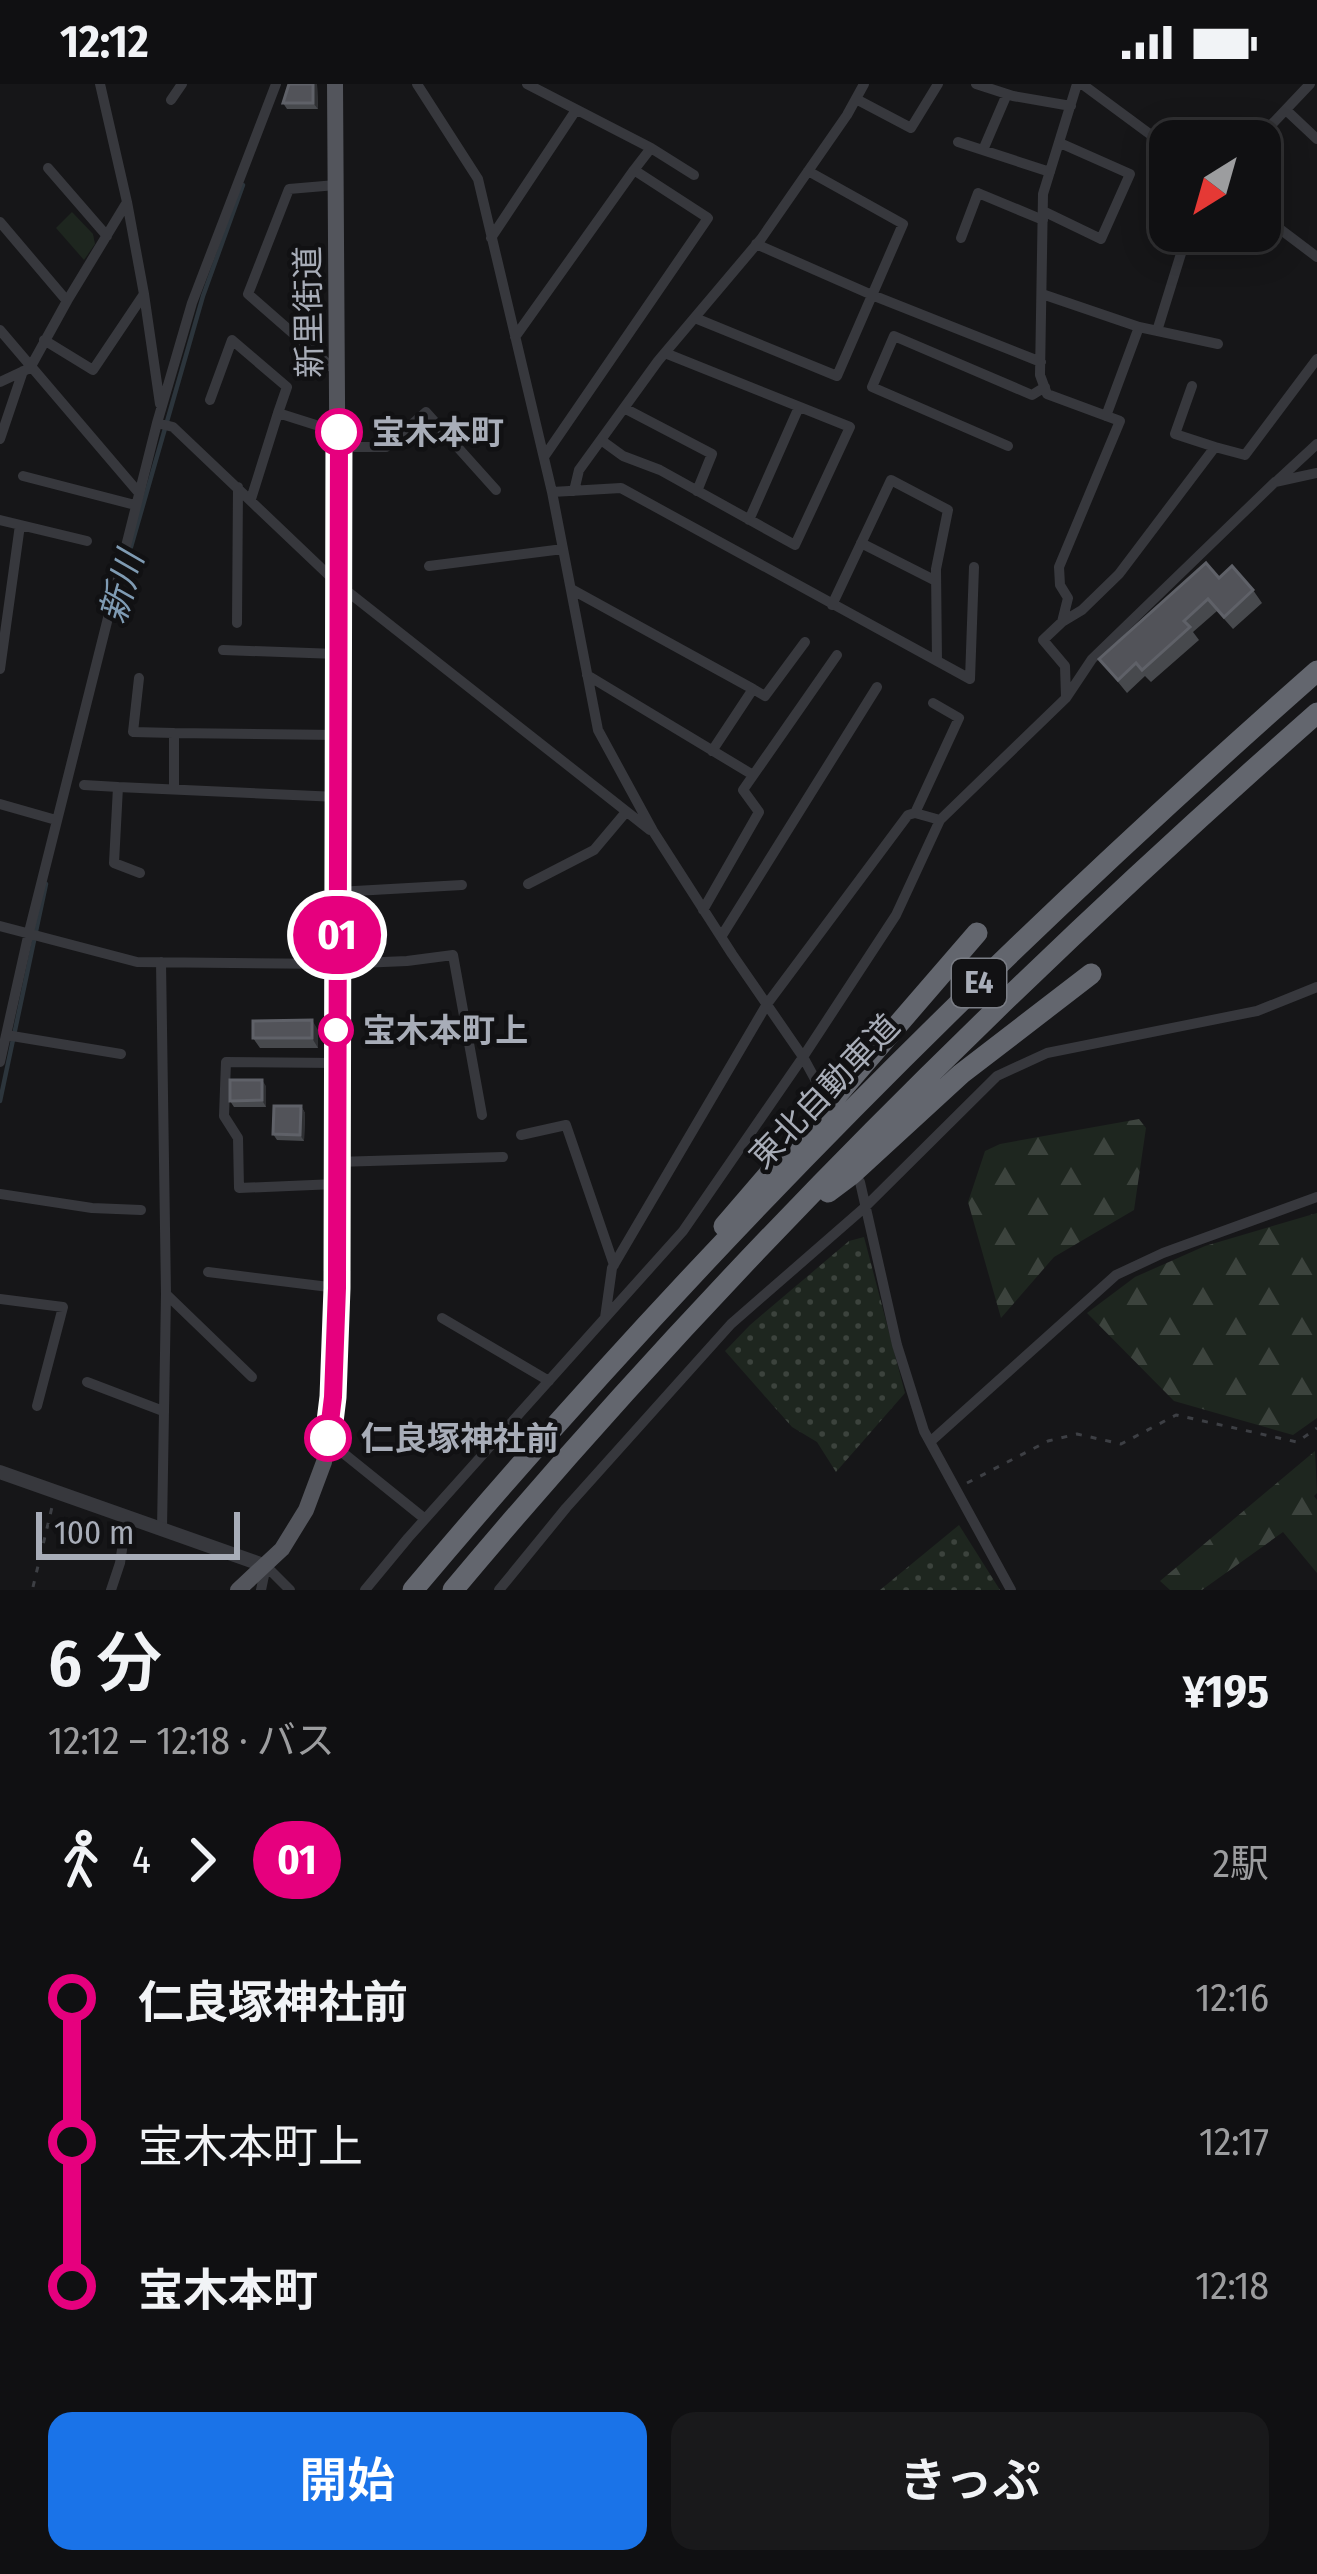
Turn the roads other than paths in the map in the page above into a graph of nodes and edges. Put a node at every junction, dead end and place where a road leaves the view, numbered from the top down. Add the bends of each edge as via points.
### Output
1 (100, 84) edge
2 (182, 84) edge
3 (276, 84) edge
4 (335, 84) edge
5 (417, 84) edge
6 (865, 84) edge
7 (938, 84) edge
8 (976, 84) edge
9 (1080, 84) edge
10 (1310, 84) edge
11 (535, 86) edge
12 (1007, 94) junction
13 (856, 99) junction
14 (171, 100) dead end
15 (1072, 106) junction
16 (576, 110) junction
17 (1286, 110) junction
18 (1276, 120) edge
19 (1149, 134) edge
20 (1317, 139) edge
21 (958, 142) dead end
22 (1060, 143) junction
23 (651, 148) junction
24 (983, 150) junction
25 (49, 168) dead end
26 (634, 170) junction
27 (808, 171) junction
28 (1050, 172) junction
29 (694, 175) dead end
30 (336, 185) junction
31 (127, 202) junction
32 (1042, 216) junction
33 (0, 221) edge
34 (1281, 229) edge
35 (107, 236) junction
36 (491, 238) junction
37 (962, 238) dead end
38 (756, 244) junction
39 (1182, 252) edge
40 (1317, 256) edge
41 (144, 294) junction
42 (1042, 294) junction
43 (872, 296) junction
44 (67, 301) junction
45 (695, 318) junction
46 (1139, 327) junction
47 (0, 331) edge
48 (1157, 332) junction
49 (515, 337) junction
50 (44, 340) junction
51 (1218, 344) dead end
52 (665, 353) junction
53 (1317, 358) edge
54 (1041, 362) junction
55 (26, 370) junction
56 (338, 374) junction
57 (0, 382) edge
58 (1192, 386) dead end
59 (1045, 387) junction
60 (210, 400) dead end
61 (799, 407) junction
62 (624, 408) junction
63 (278, 413) junction
64 (1106, 416) junction
65 (159, 417) junction
66 (339, 439) junction
67 (0, 440) edge
68 (601, 440) junction
69 (1317, 444) edge
70 (1007, 446) dead end
71 (1215, 448) junction
72 (544, 457) junction
73 (1317, 473) edge
74 (23, 476) dead end
75 (1276, 482) junction
76 (238, 487) junction
77 (496, 490) dead end
78 (574, 490) junction
79 (697, 491) junction
80 (553, 492) junction
81 (137, 499) junction
82 (251, 499) junction
83 (0, 520) edge
84 (749, 520) junction
85 (20, 524) junction
86 (87, 541) dead end
87 (861, 543) junction
88 (563, 549) junction
89 (429, 566) dead end
90 (974, 567) dead end
91 (936, 581) junction
92 (338, 584) junction
93 (571, 589) junction
94 (832, 605) junction
95 (1062, 622) junction
96 (237, 623) dead end
97 (805, 642) dead end
98 (223, 650) dead end
99 (338, 654) junction
100 (837, 655) dead end
101 (937, 661) junction
102 (0, 669) edge
103 (1317, 671) edge
104 (587, 675) junction
105 (139, 678) dead end
106 (877, 687) dead end
107 (753, 689) junction
108 (1066, 698) junction
109 (933, 703) dead end
110 (1317, 713) edge
111 (174, 733) junction
112 (338, 735) junction
113 (712, 751) junction
114 (753, 776) junction
115 (84, 785) dead end
116 (118, 787) junction
117 (174, 789) junction
118 (338, 797) junction
119 (0, 804) edge
120 (626, 812) junction
121 (915, 813) junction
122 (56, 820) junction
123 (940, 820) junction
124 (652, 831) junction
125 (140, 873) dead end
126 (528, 884) dead end
127 (462, 885) dead end
128 (338, 892) junction
129 (703, 910) junction
130 (0, 926) edge
131 (28, 932) junction
132 (976, 933) dead end
133 (721, 937) junction
134 (161, 962) junction
135 (337, 964) junction
136 (1091, 974) dead end
137 (1317, 987) edge
138 (767, 1004) junction
139 (6, 1035) junction
140 (121, 1054) dead end
141 (803, 1058) junction
142 (0, 1062) edge
143 (336, 1063) junction
144 (821, 1090) dead end
145 (482, 1115) dead end
146 (521, 1135) dead end
147 (503, 1157) dead end
148 (336, 1162) junction
149 (860, 1182) dead end
150 (336, 1184) junction
151 (0, 1194) edge
152 (1317, 1197) edge
153 (865, 1208) junction
154 (141, 1210) dead end
155 (779, 1228) junction
156 (614, 1265) junction
157 (208, 1272) dead end
158 (337, 1288) junction
159 (166, 1294) junction
160 (0, 1299) edge
161 (657, 1312) junction
162 (442, 1318) dead end
163 (604, 1320) junction
164 (253, 1377) dead end
165 (549, 1381) junction
166 (87, 1382) dead end
167 (37, 1406) dead end
168 (163, 1412) junction
169 (327, 1440) junction
170 (930, 1442) junction
171 (0, 1472) edge
172 (127, 1516) junction
173 (425, 1519) junction
174 (162, 1528) junction
175 (266, 1566) junction
176 (111, 1590) edge
177 (238, 1590) edge
178 (261, 1590) edge
179 (290, 1590) edge
180 (365, 1590) edge
181 (413, 1590) edge
182 (453, 1590) edge
183 (500, 1590) edge
184 (1011, 1590) edge

1 - 31 street
2 - 14 street
3 - 65 street via 192,303
4 - 30 main road, 新里街道
5 - 36 street via 478,179
6 - 13 street
7 - 13 street via 911,128
8 - 12 street
9 - 15 street
9 - 19 street
10 - 17 street
11 - 16 street
12 - 15 street
12 - 24 street
13 - 27 street
15 - 22 street
16 - 23 street
16 - 36 street
17 - 18 street
17 - 20 street
21 - 24 street
22 - 28 street
22 - 32 street via 1130,174 1102,239
23 - 26 street
23 - 29 street
24 - 28 street
25 - 35 street
26 - 49 street
26 - 72 street via 708,218
27 - 38 street
27 - 43 street via 903,224
28 - 32 street
30 - 56 main road, 新里街道
30 - 56 street via 290,189 248,294
31 - 35 street
31 - 41 street
32 - 37 street via 978,193
32 - 42 street
33 - 44 street
34 - 40 street
35 - 44 street
36 - 49 street
38 - 43 street
38 - 45 street
39 - 48 street
41 - 50 street via 93,370
41 - 65 street
42 - 46 street
42 - 54 street
43 - 45 street via 837,376
43 - 54 street
44 - 50 street
45 - 52 street
46 - 48 street
46 - 64 street
47 - 55 street
48 - 51 street
49 - 72 street
50 - 55 street
52 - 61 street
52 - 62 street
53 - 71 street via 1245,455
54 - 59 street
55 - 57 street
55 - 67 street
55 - 81 street
56 - 66 main road, 新里街道
58 - 71 street via 1175,434
59 - 64 street
59 - 70 street via 1032,395 894,336 872,387
60 - 63 street via 232,340 287,387
61 - 84 street
61 - 84 street via 850,428 795,545
62 - 68 street
62 - 79 street via 712,454
63 - 66 street
63 - 82 street
64 - 95 street via 1120,422 1059,567 1068,598
65 - 76 street
65 - 81 street
66 - 77 street via 386,447 426,412
66 - 92 main road, 新里街道
68 - 78 street
68 - 79 street
69 - 75 street
71 - 95 street via 1119,574
72 - 80 street
73 - 75 street
74 - 81 street
75 - 108 street via 1092,659
76 - 82 street
76 - 96 street
78 - 80 street
78 - 94 street via 621,488
79 - 84 street
80 - 88 street
81 - 122 street
82 - 92 street
83 - 85 street
85 - 86 street
85 - 102 street
87 - 91 street
87 - 91 street via 891,480 948,510
87 - 94 street
88 - 89 street
88 - 93 street
90 - 101 street via 970,679
91 - 101 street
92 - 99 main road, 新里街道
92 - 120 street
93 - 104 street
93 - 107 street
94 - 101 street
95 - 108 street via 1043,640 1065,666
97 - 107 street via 765,696
98 - 99 street
99 - 112 main road, 新里街道
100 - 114 street
103 - 161 highway, 東北自動車道 / E4 via 950,1011
104 - 113 street
104 - 124 street via 598,730
105 - 111 street via 133,732
106 - 133 street
107 - 113 street
108 - 123 street
109 - 121 street via 958,718
110 - 155 highway, 東北自動車道 / E4 via 986,1018
111 - 112 street
111 - 117 street
112 - 118 main road, 新里街道
113 - 114 street
114 - 129 street via 743,790 759,812
115 - 116 street
116 - 117 street
116 - 125 street via 114,863
117 - 118 street
118 - 128 main road, 新里街道
119 - 122 street
120 - 124 street
120 - 126 street via 594,850
121 - 123 street
121 - 138 street
122 - 131 street
123 - 141 street via 896,915
124 - 129 street
127 - 128 street
128 - 135 main road, 新里街道
129 - 133 street
130 - 131 street
131 - 134 street
131 - 139 street
132 - 161 highway via 742,1201
133 - 138 street
134 - 135 street
134 - 159 street
135 - 143 main road, 新里街道
135 - 145 street via 453,956
136 - 155 highway
137 - 153 street via 1257,1011 1047,1053 997,1076
138 - 141 street
138 - 156 street
139 - 140 street
139 - 142 street
141 - 144 street
141 - 163 street via 683,1232
143 - 148 main road, 新里街道
143 - 150 street via 226,1062 224,1115 238,1138 239,1187
146 - 156 street via 566,1125
147 - 148 street
148 - 150 main road, 新里街道
149 - 153 street
150 - 158 main road, 新里街道
151 - 154 street
152 - 170 street via 1116,1275
153 - 170 street
153 - 183 street via 731,1324
155 - 182 highway, 東北自動車道 / E4
156 - 163 street
157 - 158 street
158 - 169 main road, 新里街道
159 - 164 street
159 - 168 street
160 - 167 street via 64,1306
161 - 181 highway, 東北自動車道 / E4
162 - 165 street
163 - 165 street
165 - 173 street
166 - 168 street
168 - 174 street
169 - 173 street
169 - 175 main road, 新里街道 via 306,1510
170 - 184 street
171 - 172 street
172 - 174 street
172 - 176 street
173 - 180 street
174 - 175 street
175 - 177 main road, 新里街道
175 - 178 street
175 - 179 street

